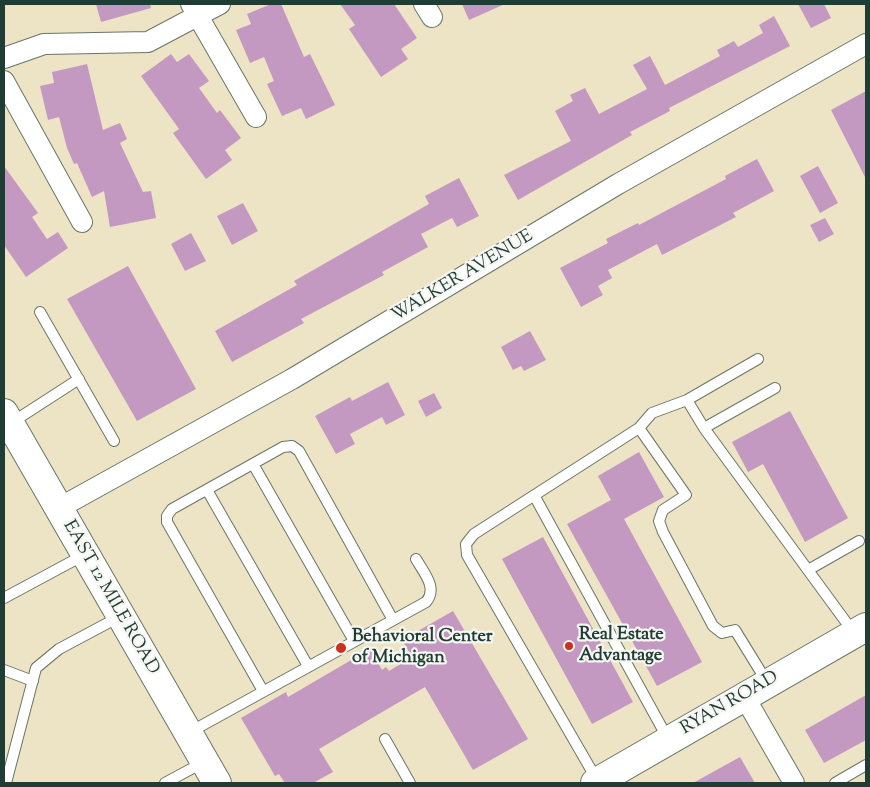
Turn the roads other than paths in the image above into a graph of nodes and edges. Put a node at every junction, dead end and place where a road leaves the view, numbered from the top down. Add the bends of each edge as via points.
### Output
1 (220, 4) edge
2 (195, 10) edge
3 (866, 44) edge
4 (4, 58) edge
5 (4, 81) edge
6 (256, 117) dead end
7 (82, 222) dead end
8 (40, 312) dead end
9 (758, 359) dead end
10 (79, 379) junction
11 (775, 388) dead end
12 (686, 400) junction
13 (7, 418) edge
14 (639, 428) junction
15 (704, 428) junction
16 (114, 441) dead end
17 (253, 464) junction
18 (207, 490) junction
19 (535, 497) junction
20 (59, 508) junction
21 (859, 541) dead end
22 (85, 555) junction
23 (416, 559) dead end
24 (808, 570) junction
25 (4, 598) edge
26 (120, 616) junction
27 (394, 620) junction
28 (862, 632) edge
29 (354, 641) junction
30 (308, 666) junction
31 (4, 670) edge
32 (32, 681) junction
33 (767, 682) junction
34 (263, 691) junction
35 (744, 696) junction
36 (188, 733) junction
37 (385, 739) dead end
38 (669, 740) junction
39 (866, 765) edge
40 (211, 772) edge
41 (605, 780) edge
42 (6, 783) edge
43 (165, 783) edge
44 (410, 783) edge
45 (794, 783) edge
46 (835, 783) edge

1 - 2 street
2 - 4 street via 148,42 44,44
2 - 6 street
3 - 20 street, WALKER AVENUE via 618,184 292,379
5 - 7 street
8 - 10 lane
9 - 12 lane
10 - 13 lane
10 - 16 lane
11 - 15 lane
12 - 14 lane via 652,413
12 - 15 lane
13 - 20 main road, EAST 12 MILE ROAD
14 - 19 lane
14 - 33 lane via 686,495 664,510 659,520 663,532 713,626 722,633 735,630
15 - 24 lane
17 - 18 lane
17 - 27 lane via 283,447 292,446 299,452
17 - 29 lane
18 - 30 lane
18 - 34 lane via 172,509 167,522
19 - 38 lane
19 - 41 lane via 474,534 466,544 467,555
20 - 22 main road, EAST 12 MILE ROAD
21 - 24 lane
22 - 25 lane
22 - 26 main road, EAST 12 MILE ROAD
23 - 27 lane via 432,588 432,595 426,602
24 - 28 lane
26 - 32 lane via 59,649 36,668
26 - 36 main road, EAST 12 MILE ROAD
27 - 29 lane
28 - 33 main road, RYAN ROAD
29 - 30 lane
30 - 34 lane
31 - 32 lane
32 - 42 lane
33 - 35 main road, RYAN ROAD
34 - 36 lane
35 - 38 main road, RYAN ROAD
35 - 45 street
36 - 40 main road, EAST 12 MILE ROAD
37 - 44 lane
38 - 41 main road, RYAN ROAD
39 - 46 lane
40 - 43 lane

